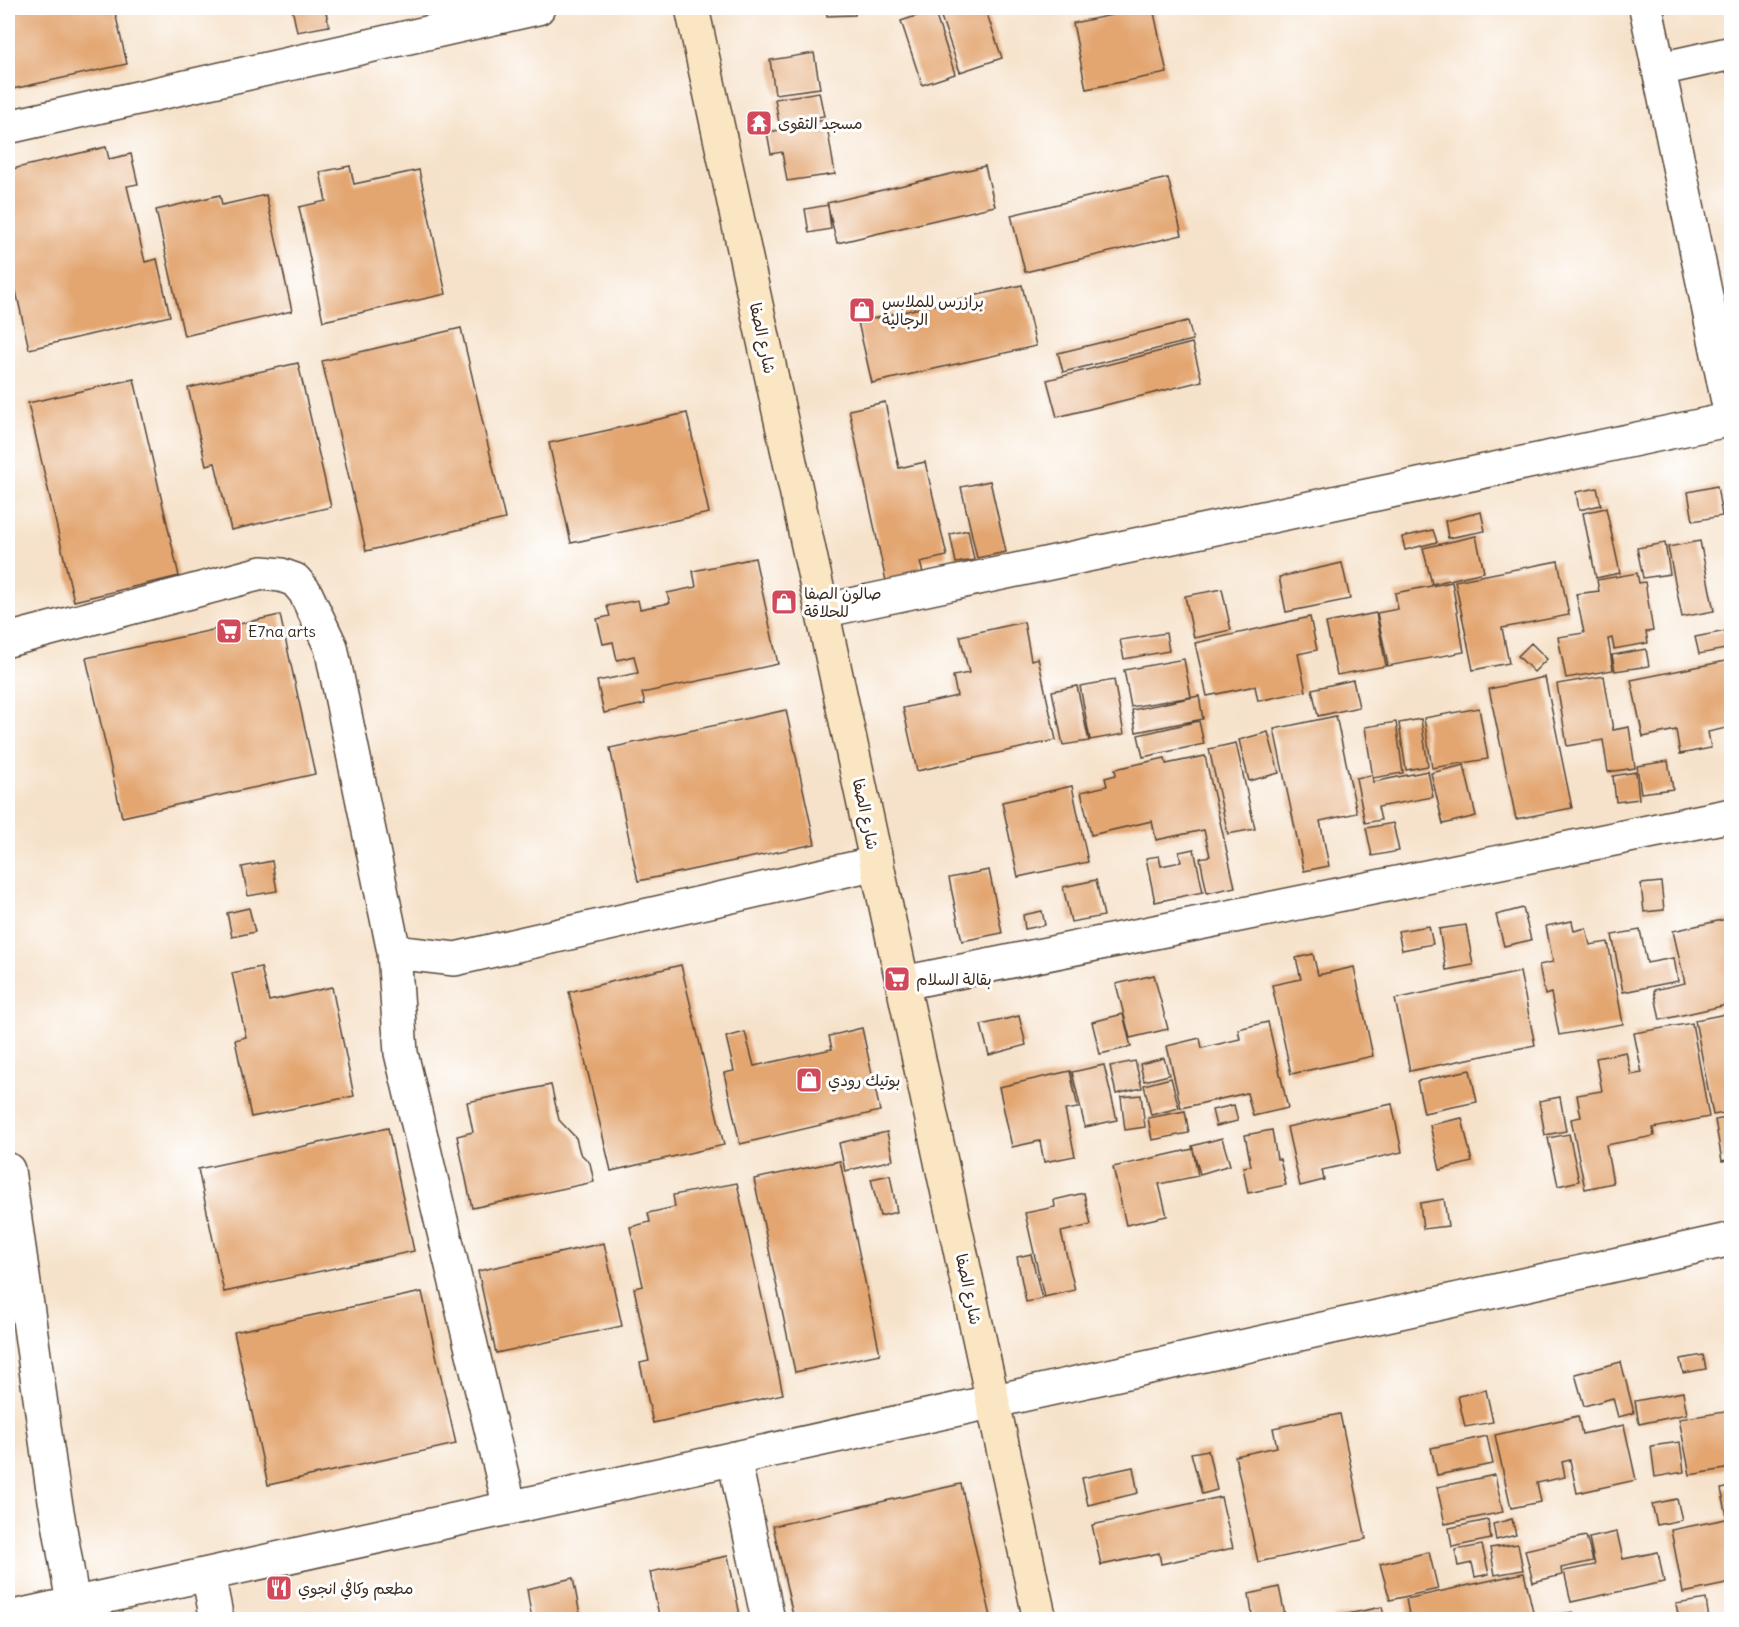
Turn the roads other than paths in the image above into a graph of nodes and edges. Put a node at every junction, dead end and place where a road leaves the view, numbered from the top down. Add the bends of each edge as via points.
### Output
1 (538, 8) edge
2 (692, 8) edge
3 (1646, 8) edge
4 (1731, 53) edge
5 (1660, 69) junction
6 (8, 127) edge
7 (1731, 420) edge
8 (822, 611) junction
9 (8, 640) edge
10 (1731, 815) edge
11 (877, 864) junction
12 (394, 952) junction
13 (903, 983) junction
14 (8, 1170) edge
15 (1731, 1239) edge
16 (993, 1402) junction
17 (734, 1458) junction
18 (510, 1508) junction
19 (208, 1574) junction
20 (73, 1604) junction
21 (8, 1618) edge
22 (217, 1620) edge
23 (768, 1620) edge
24 (1040, 1620) edge

1 - 6 street
2 - 8 street, شارع الصفا
3 - 5 street
4 - 5 street
5 - 7 street
7 - 8 street
8 - 11 street, شارع الصفا
9 - 12 street via 262,573 295,580 305,592 331,647
10 - 13 street
11 - 12 street via 455,958
11 - 13 street, شارع الصفا
12 - 18 street via 401,1053
13 - 16 street, شارع الصفا
14 - 20 street via 51,1483
15 - 16 street
16 - 17 street
16 - 24 street, شارع الصفا
17 - 18 street
17 - 23 street
18 - 19 street
19 - 20 street
19 - 22 street
20 - 21 street

